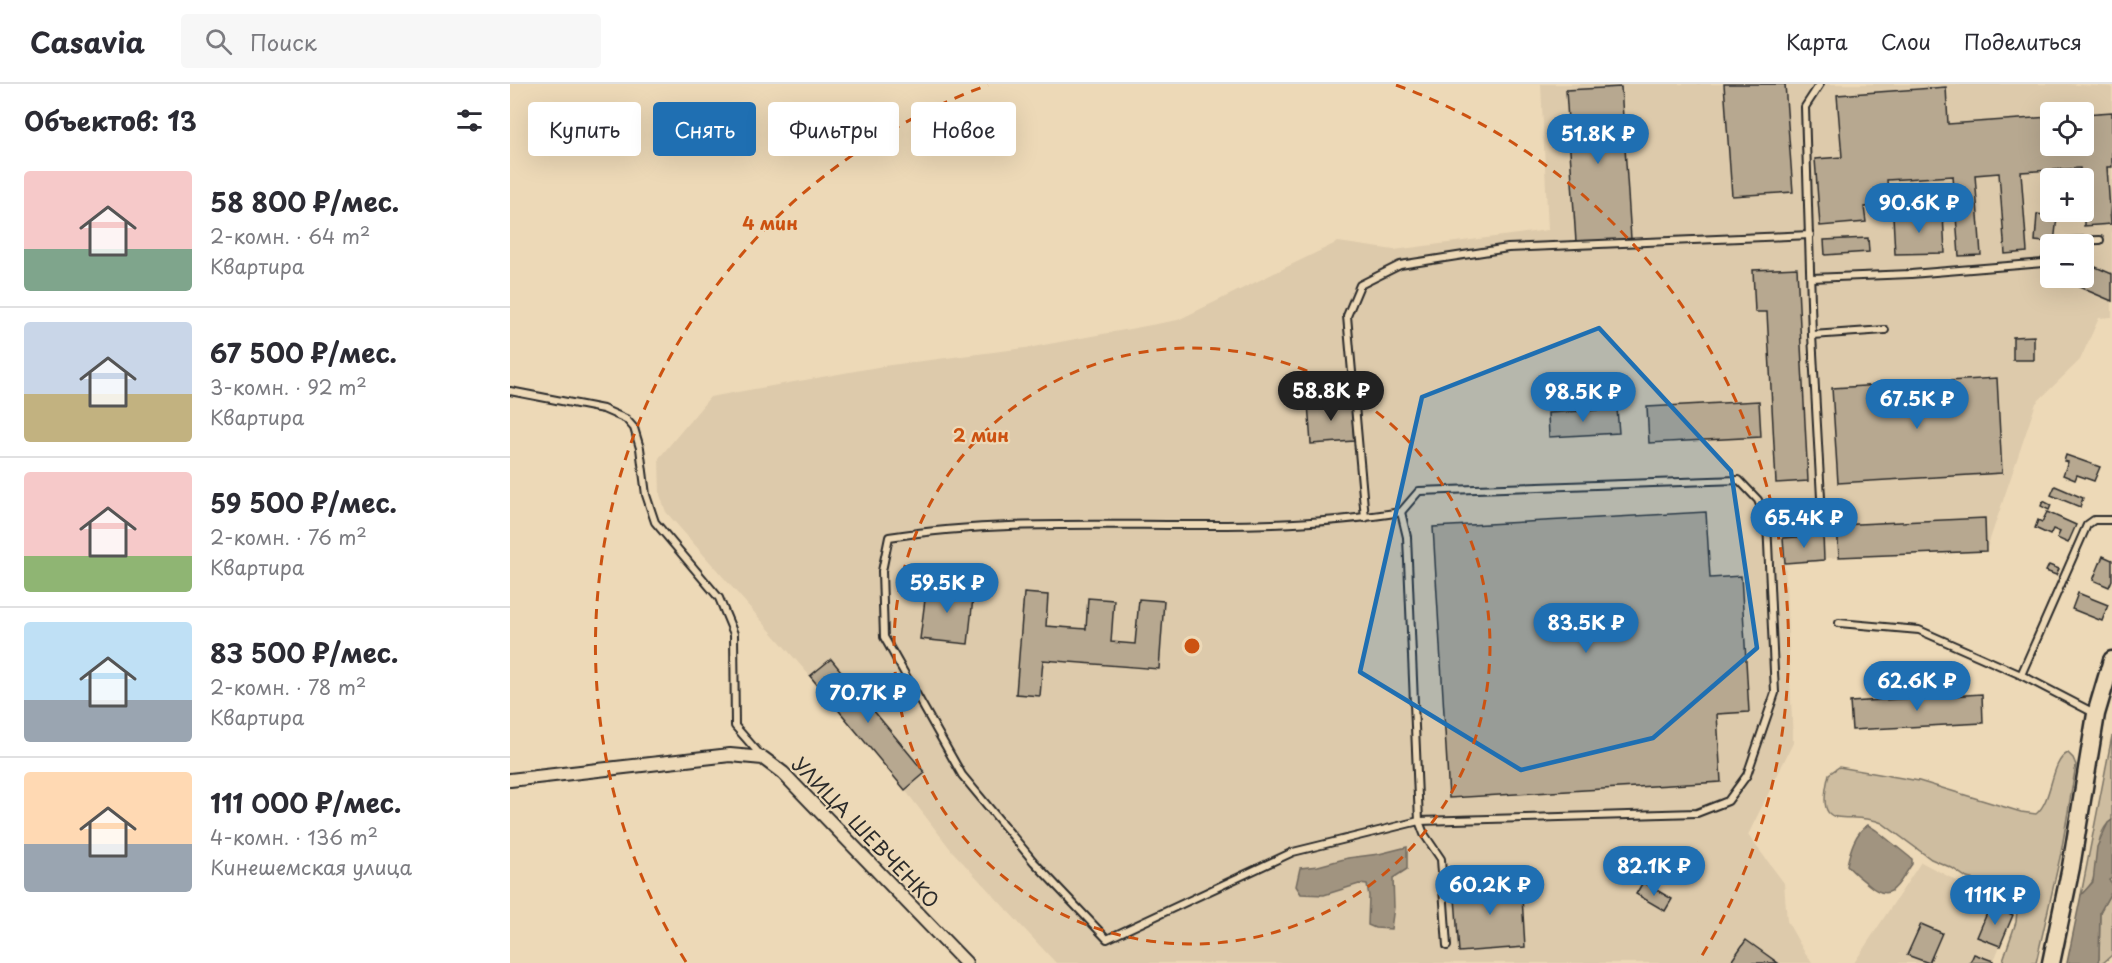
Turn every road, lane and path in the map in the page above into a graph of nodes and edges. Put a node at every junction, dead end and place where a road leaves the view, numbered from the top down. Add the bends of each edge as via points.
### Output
1 (1820, 84) edge
2 (1810, 235) junction
3 (2094, 240) edge
4 (2100, 240) dead end
5 (2040, 264) edge
6 (1811, 278) junction
7 (1885, 330) dead end
8 (1812, 335) junction
9 (510, 391) edge
10 (1401, 512) junction
11 (1365, 518) junction
12 (2112, 520) edge
13 (1767, 522) junction
14 (1839, 623) dead end
15 (2112, 660) edge
16 (2021, 675) junction
17 (2096, 714) junction
18 (763, 758) junction
19 (510, 780) edge
20 (1419, 821) junction
21 (1447, 946) dead end
22 (966, 963) edge
23 (2051, 963) edge

1 - 2 lane via 1805,107
2 - 6 lane
2 - 11 lane via 1508,248 1400,266 1360,285 1347,316
3 - 4 lane
5 - 6 lane
6 - 8 lane
7 - 8 lane
8 - 13 lane via 1822,516
9 - 18 lane via 603,409 626,419 634,428 655,522 719,598 734,634 735,726
10 - 11 lane
10 - 13 lane via 1419,491 1738,480 1758,500
10 - 20 lane via 1407,537
11 - 20 lane via 1277,525 1048,524 889,537 882,571 884,637 962,775 1034,862 1107,939 1293,852
12 - 16 lane via 2094,520 2087,525
13 - 20 lane via 1775,693 1747,775 1728,801 1697,813
14 - 16 lane via 1920,630
15 - 17 street
16 - 17 lane
17 - 23 street
18 - 19 street, УЛИЦА ШЕВЧЕНКО via 730,755
18 - 22 street, УЛИЦА ШЕВЧЕНКО via 783,772
20 - 21 lane via 1440,859

